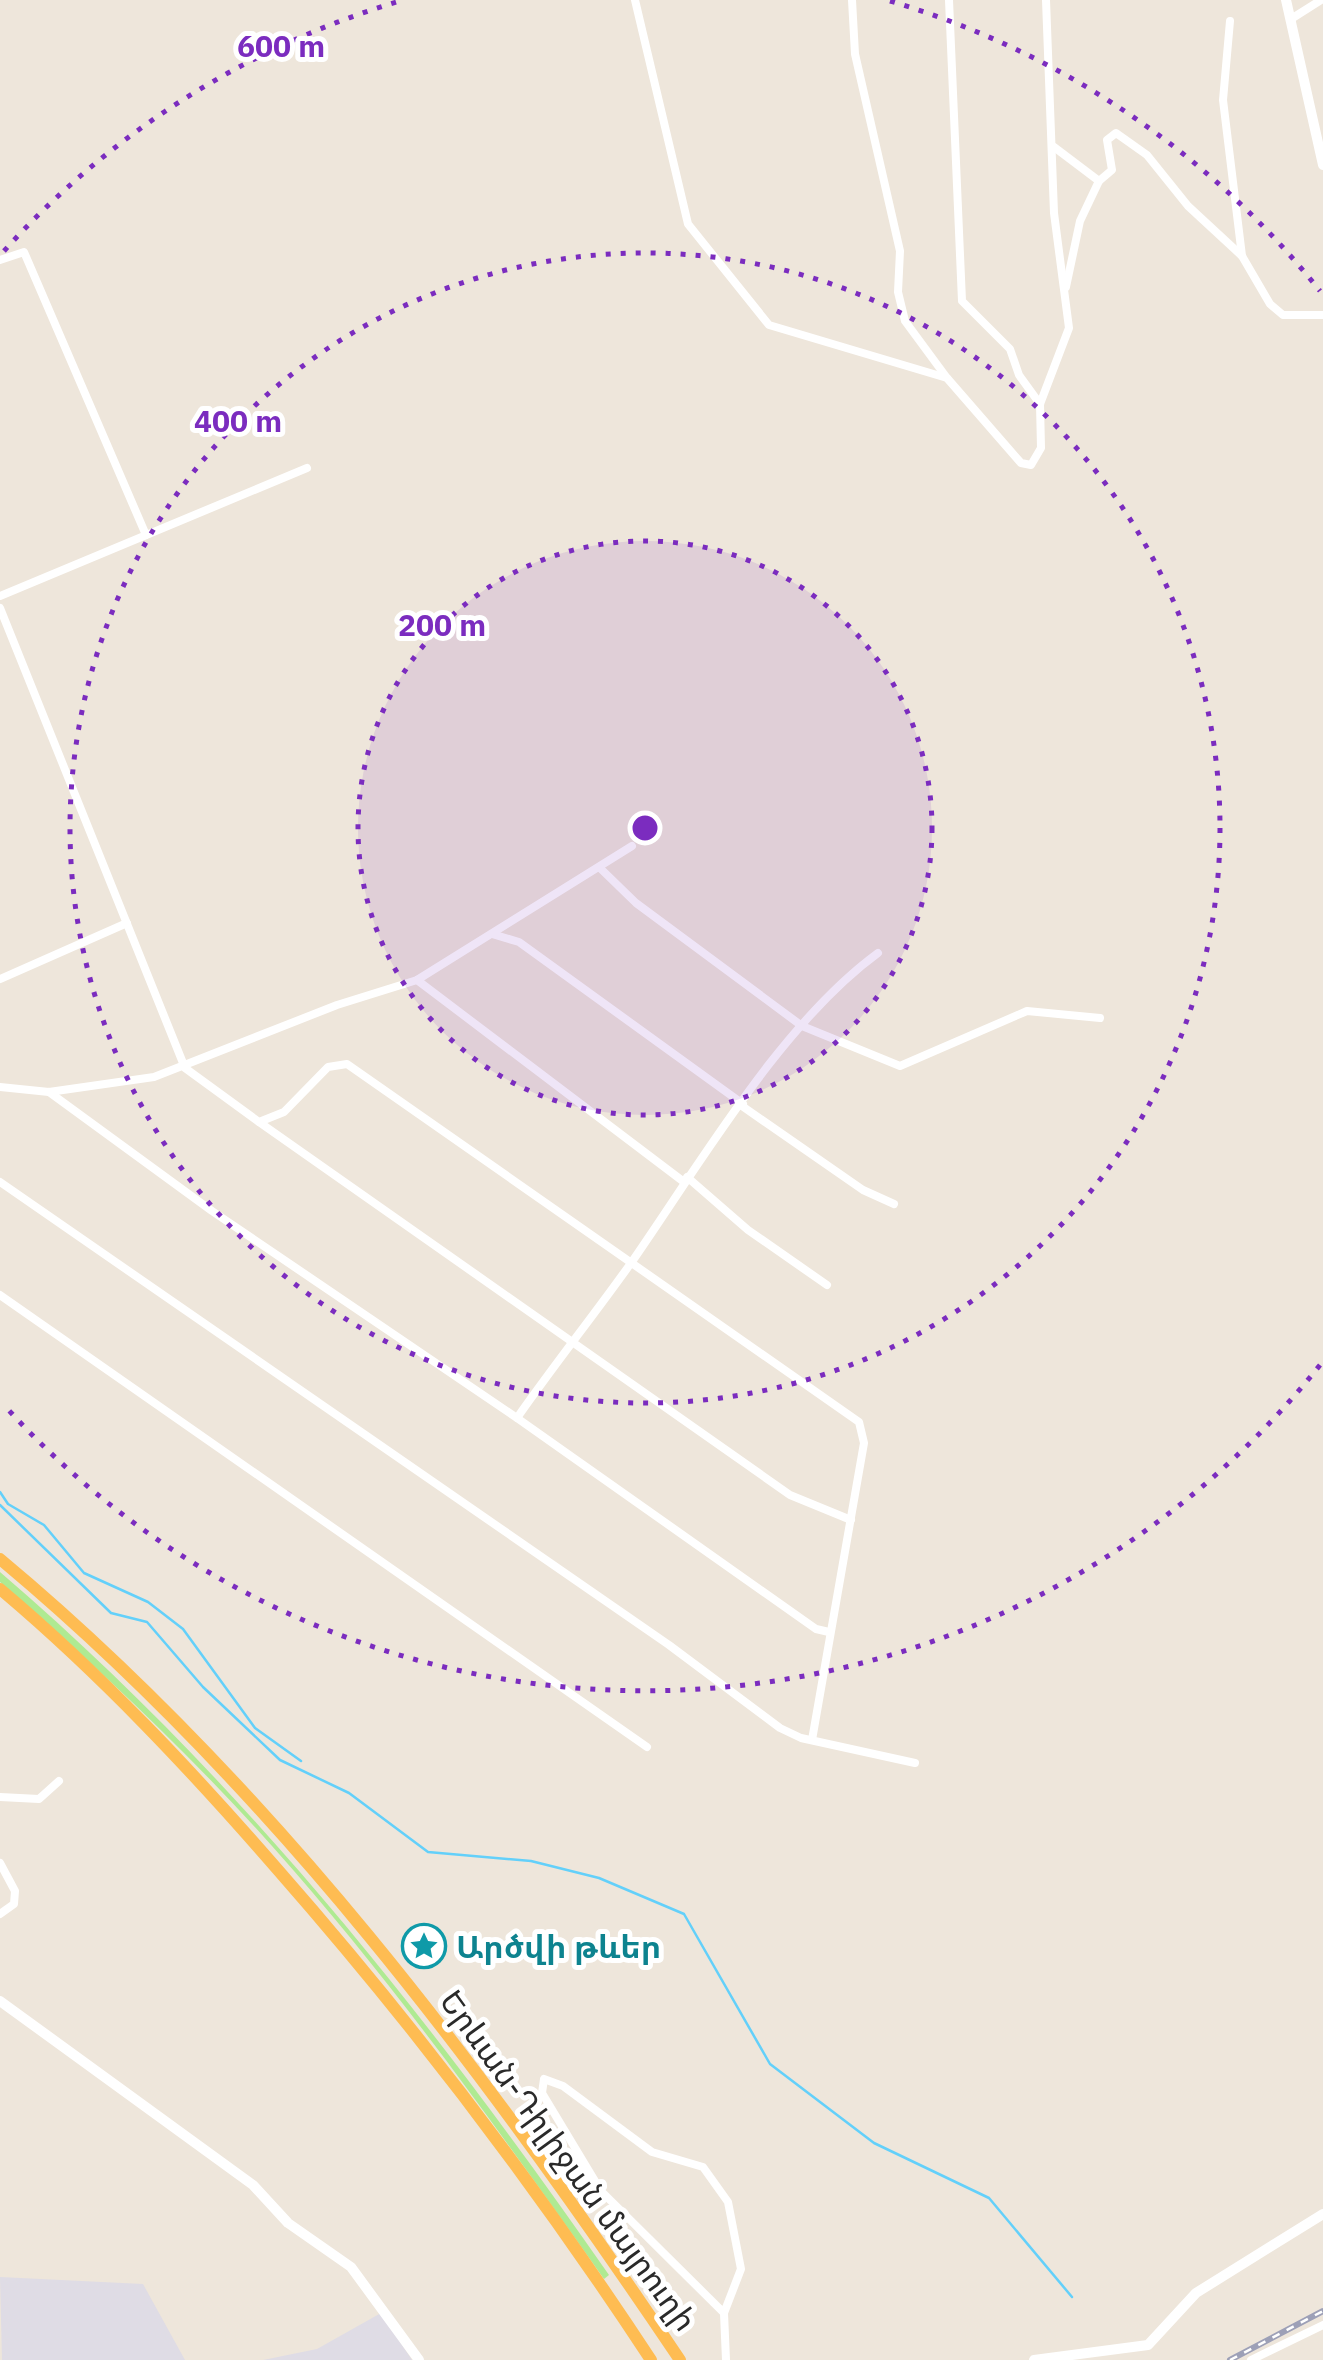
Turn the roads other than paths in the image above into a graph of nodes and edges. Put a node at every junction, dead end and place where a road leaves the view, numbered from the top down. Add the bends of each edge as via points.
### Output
1 (635, 0) edge
2 (852, 0) edge
3 (949, 0) edge
4 (1046, 0) edge
5 (1286, 0) edge
6 (1321, 0) edge
7 (1291, 19) junction
8 (1230, 21) dead end
9 (1054, 147) junction
10 (1323, 165) edge
11 (1099, 180) junction
12 (1242, 256) junction
13 (0, 260) edge
14 (1065, 294) junction
15 (1323, 315) edge
16 (947, 378) junction
17 (1040, 404) junction
18 (306, 468) dead end
19 (146, 535) junction
20 (0, 596) edge
21 (0, 608) edge
22 (632, 846) dead end
23 (601, 869) junction
24 (127, 923) junction
25 (491, 934) junction
26 (878, 952) dead end
27 (0, 979) edge
28 (417, 980) junction
29 (1100, 1018) dead end
30 (802, 1026) junction
31 (185, 1068) junction
32 (0, 1087) edge
33 (49, 1092) junction
34 (742, 1105) junction
35 (259, 1122) junction
36 (686, 1180) junction
37 (0, 1182) edge
38 (894, 1204) dead end
39 (630, 1264) junction
40 (827, 1285) dead end
41 (0, 1295) edge
42 (571, 1341) junction
43 (517, 1418) junction
44 (850, 1520) junction
45 (0, 1559) edge
46 (0, 1589) edge
47 (829, 1632) junction
48 (812, 1740) junction
49 (647, 1746) dead end
50 (915, 1763) dead end
51 (59, 1781) dead end
52 (0, 1797) edge
53 (0, 1863) edge
54 (0, 1914) edge
55 (0, 2001) edge
56 (1323, 2214) edge
57 (724, 2314) junction
58 (1323, 2325) edge
59 (419, 2360) edge
60 (651, 2360) edge
61 (680, 2360) edge
62 (726, 2360) edge
63 (1034, 2360) edge
64 (1252, 2360) edge

1 - 16 street via 688,224 769,325
2 - 16 street via 855,54 900,251 905,321
3 - 17 street via 962,301 1010,349 1018,375
4 - 9 street
5 - 7 street
6 - 7 street
7 - 10 street
8 - 12 street via 1223,100
9 - 11 street
9 - 14 street
11 - 12 street via 1112,170 1107,140 1120,134
11 - 14 street via 1080,221
12 - 15 street via 1283,315
13 - 19 street via 24,252
14 - 17 street via 1069,328
16 - 17 street via 1030,465 1041,448
18 - 19 street
19 - 20 street
21 - 24 street
22 - 23 street
23 - 25 street
23 - 30 street via 636,903
24 - 27 street
24 - 31 street
25 - 28 street
25 - 34 street via 519,942
26 - 30 street via 838,982
28 - 31 street
28 - 36 street
29 - 30 street via 1027,1011 900,1066
30 - 34 street
31 - 33 street
31 - 35 street
32 - 33 street
33 - 43 street
34 - 36 street
34 - 38 street
35 - 39 street via 284,1112 328,1067 347,1064
35 - 42 street
36 - 39 street
36 - 40 street
37 - 48 street via 780,1728
39 - 42 street
39 - 44 street via 860,1422 864,1443
41 - 49 street
42 - 43 street
42 - 44 street via 790,1495
43 - 47 street
44 - 47 street
45 - 61 highway, Երևան-Դիլիջան մայրուղի via 216,1762 366,1935 592,2227
46 - 60 highway, Երևան-Դիլիջան մայրուղի via 198,1778 350,1951 461,2088
47 - 48 street
48 - 50 street
51 - 52 street via 39,1799
53 - 54 street via 15,1892 14,1904
55 - 59 street via 253,2184 288,2223 351,2267
56 - 63 street via 1196,2293 1148,2345
57 - 57 street via 601,2191 542,2093 544,2079 652,2152 704,2168 728,2202 740,2268
57 - 62 street
58 - 64 street

